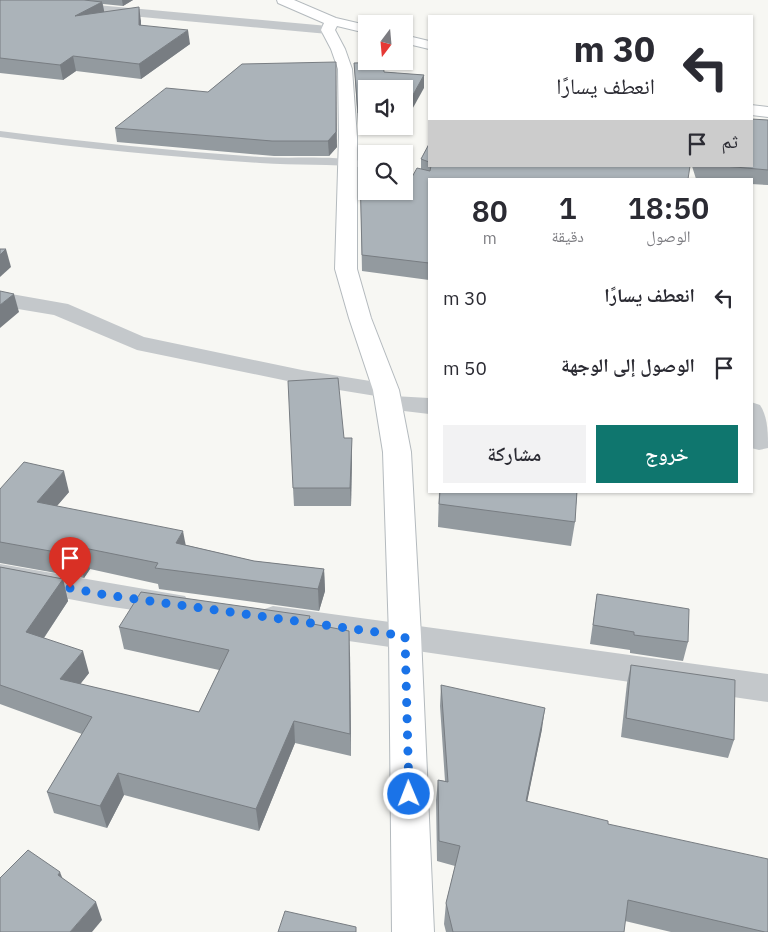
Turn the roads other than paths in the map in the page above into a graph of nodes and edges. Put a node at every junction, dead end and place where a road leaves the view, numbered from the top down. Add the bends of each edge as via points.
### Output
1 (0, 0) edge
2 (283, 0) edge
3 (330, 25) junction
4 (358, 29) edge
5 (413, 41) edge
6 (428, 45) edge
7 (753, 110) edge
8 (768, 112) edge
9 (0, 134) edge
10 (357, 163) edge
11 (413, 177) edge
12 (428, 182) edge
13 (0, 299) edge
14 (387, 396) junction
15 (428, 406) edge
16 (753, 418) edge
17 (759, 442) edge
18 (0, 575) edge
19 (202, 608) edge
20 (241, 614) edge
21 (405, 636) junction
22 (768, 688) edge
23 (413, 932) edge

1 - 3 street
2 - 3 street
3 - 4 street
3 - 10 street via 345,69
5 - 6 street
7 - 8 street
9 - 10 lane via 253,159
10 - 14 street via 346,269
11 - 12 lane
13 - 14 street via 60,309 137,343
14 - 15 street
14 - 21 street via 397,452
16 - 17 street
18 - 19 street via 106,595
20 - 21 street
21 - 22 street
21 - 23 street

